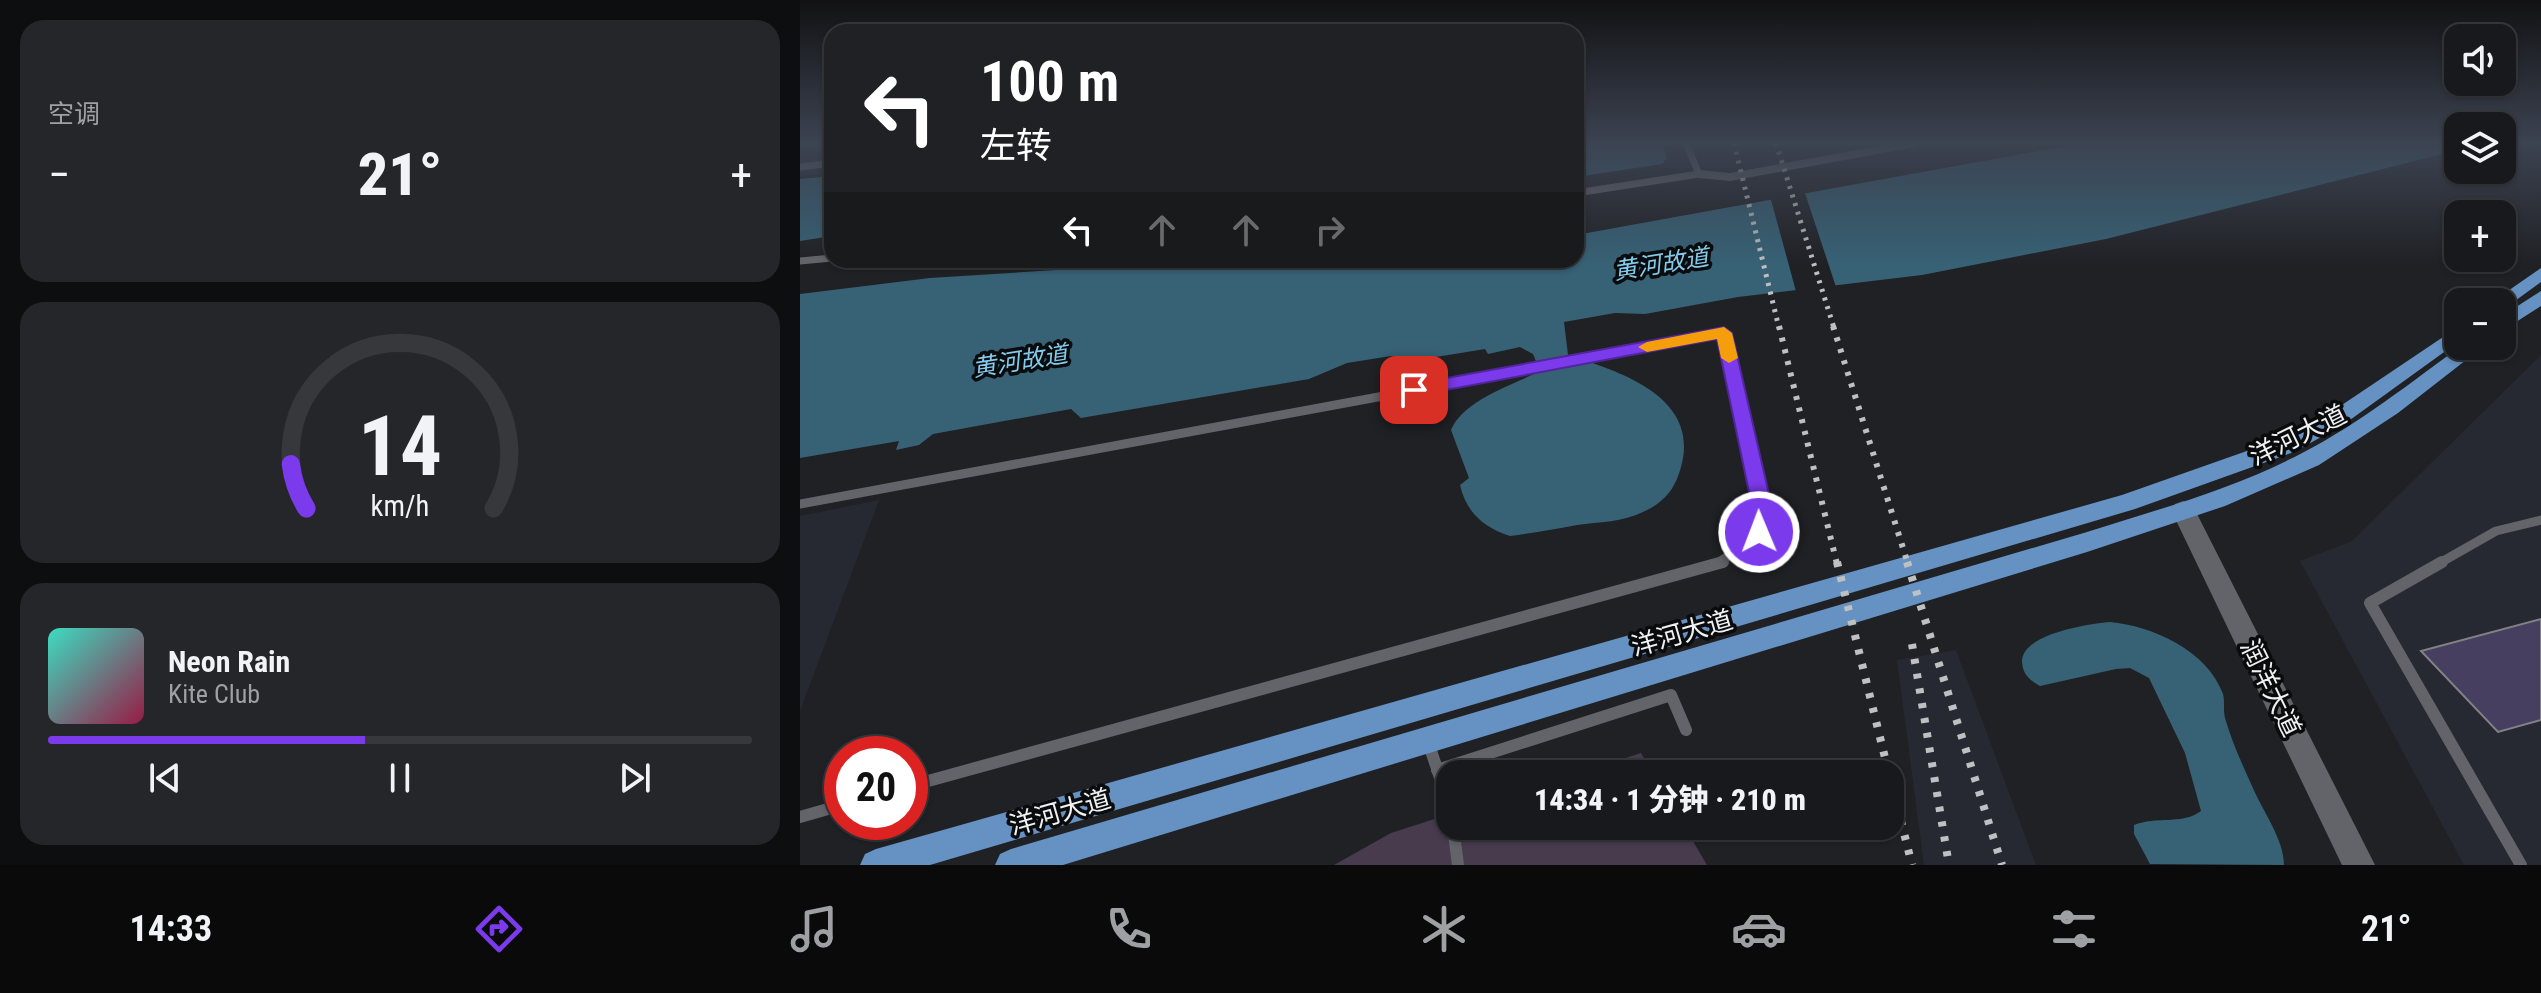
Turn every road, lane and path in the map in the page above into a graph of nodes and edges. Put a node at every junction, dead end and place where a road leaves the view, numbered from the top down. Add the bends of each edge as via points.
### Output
1 (1638, 183) edge
2 (1584, 192) edge
3 (824, 259) edge
4 (800, 261) edge
5 (2541, 273) edge
6 (2516, 291) edge
7 (2541, 297) edge
8 (2516, 315) edge
9 (2444, 343) edge
10 (2455, 360) edge
11 (800, 504) edge
12 (2183, 510) junction
13 (2541, 520) edge
14 (1686, 730) dead end
15 (1427, 740) junction
16 (1468, 760) edge
17 (1436, 767) edge
18 (928, 781) edge
19 (824, 810) edge
20 (800, 817) edge
21 (1455, 840) edge
22 (876, 865) edge
23 (1011, 865) edge
24 (1458, 865) edge
25 (2359, 865) edge
26 (2521, 865) edge

1 - 2 lane
3 - 4 lane
5 - 6 main road
7 - 8 main road
9 - 22 main road, 洋河大道 via 2335,420 2286,446 2127,503
10 - 12 main road, 洋河大道 via 2338,444
11 - 18 lane via 1724,333 1764,516 1759,532 1723,562
12 - 15 main road, 洋河大道
12 - 25 street, 润洋大道
13 - 26 lane via 2496,531 2370,603
14 - 16 lane via 1671,695
15 - 17 lane
15 - 23 main road, 洋河大道
19 - 20 lane
21 - 24 lane

